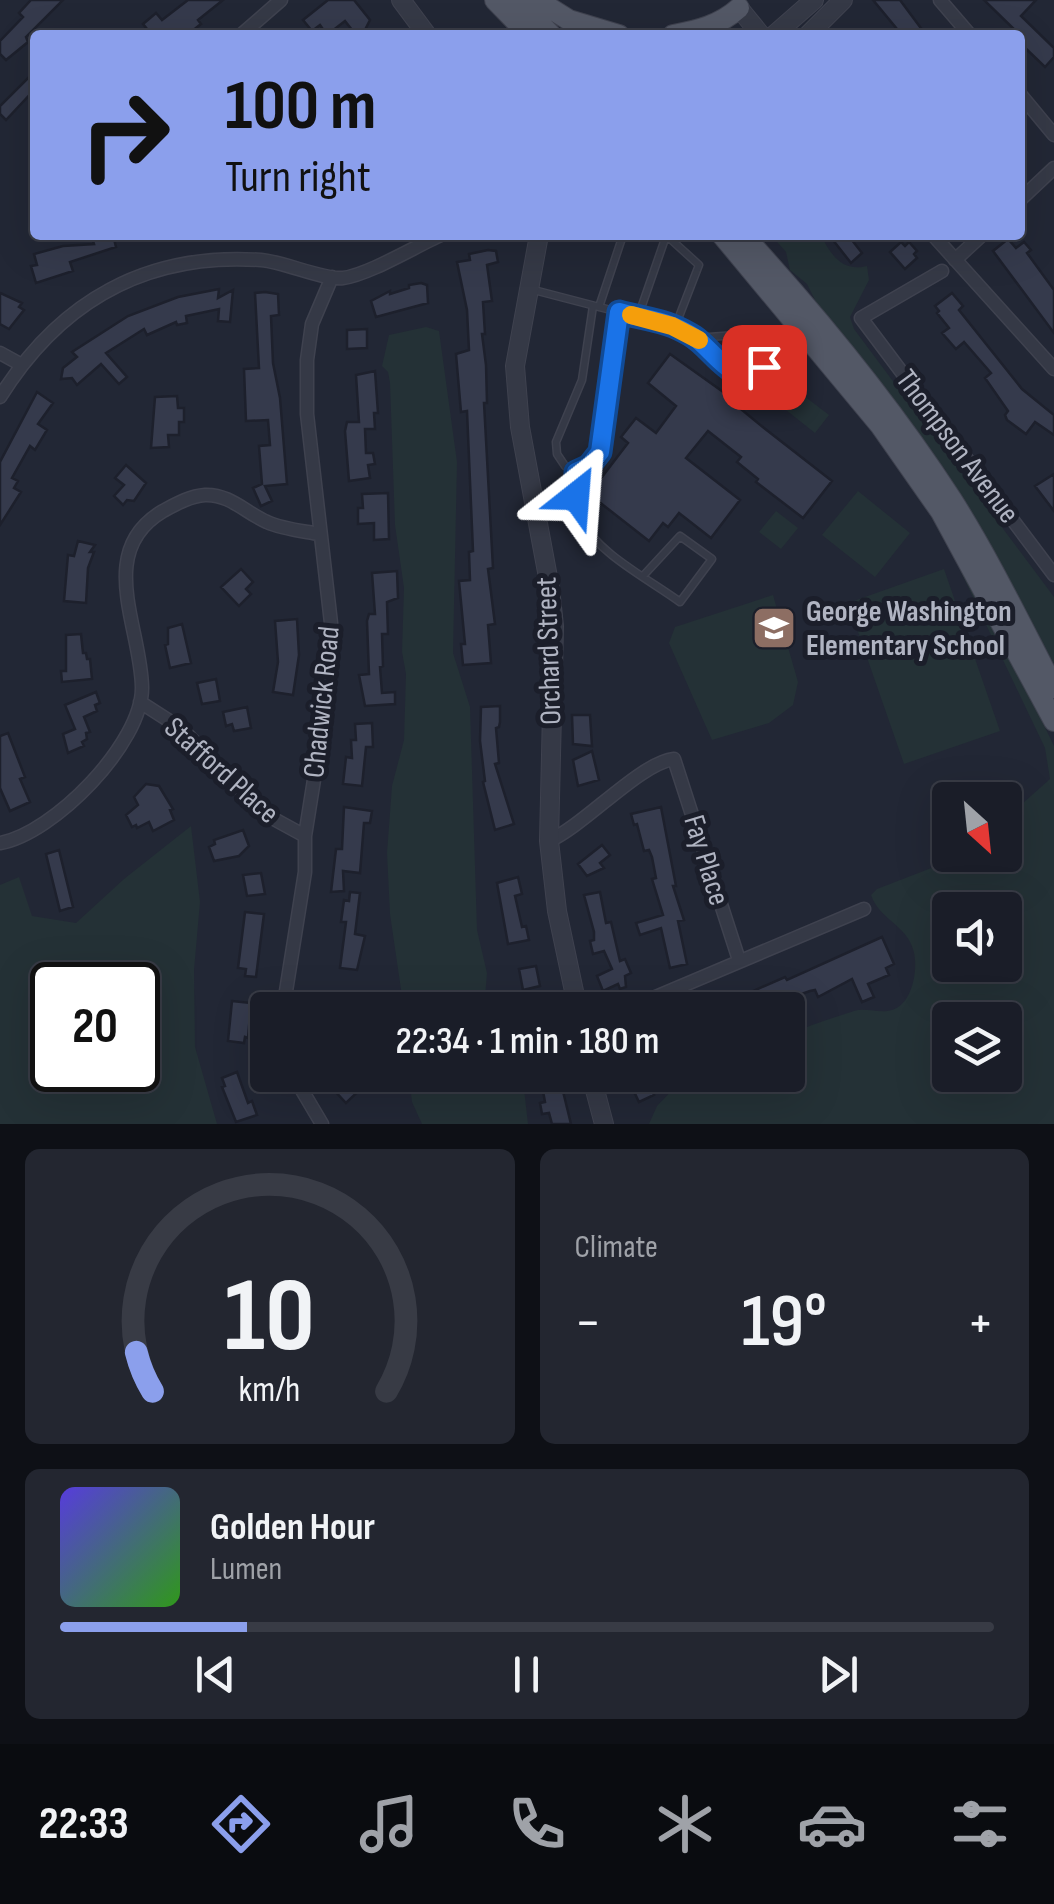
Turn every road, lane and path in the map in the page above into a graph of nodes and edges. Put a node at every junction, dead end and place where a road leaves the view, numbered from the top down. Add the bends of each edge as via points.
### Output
1 (281, 0) edge
2 (401, 0) edge
3 (495, 0) edge
4 (517, 0) edge
5 (536, 0) edge
6 (814, 0) edge
7 (940, 0) edge
8 (841, 2) edge
9 (738, 3) edge
10 (247, 30) edge
11 (423, 30) edge
12 (524, 30) edge
13 (546, 30) edge
14 (603, 30) edge
15 (693, 30) edge
16 (757, 30) edge
17 (780, 30) edge
18 (813, 30) edge
19 (822, 30) edge
20 (966, 30) edge
21 (1025, 100) edge
22 (1054, 134) edge
23 (1054, 168) edge
24 (1025, 195) edge
25 (430, 240) edge
26 (542, 240) edge
27 (621, 240) edge
28 (664, 240) edge
29 (671, 240) edge
30 (726, 240) edge
31 (747, 240) edge
32 (757, 240) edge
33 (937, 240) edge
34 (977, 240) edge
35 (955, 260) junction
36 (942, 271) dead end
37 (332, 277) junction
38 (529, 289) junction
39 (798, 299) junction
40 (596, 306) junction
41 (619, 312) junction
42 (638, 317) junction
43 (675, 328) junction
44 (696, 338) junction
45 (0, 353) edge
46 (20, 364) junction
47 (1054, 369) edge
48 (0, 397) edge
49 (576, 472) junction
50 (319, 534) junction
51 (1053, 571) edge
52 (643, 576) junction
53 (1054, 688) edge
54 (140, 702) junction
55 (1054, 721) edge
56 (305, 836) junction
57 (549, 842) junction
58 (2, 843) edge
59 (864, 909) dead end
60 (738, 960) junction
61 (287, 992) edge
62 (574, 992) edge
63 (666, 992) edge
64 (302, 1092) edge
65 (596, 1092) edge
66 (322, 1124) edge
67 (604, 1124) edge

1 - 10 street
2 - 11 street
3 - 12 main road
4 - 13 main road
5 - 14 main road
6 - 17 street
7 - 20 street
8 - 18 street
8 - 19 street
9 - 15 main road via 727,18
9 - 16 street
21 - 22 street
23 - 24 street
25 - 37 street via 355,274
26 - 38 street, Orchard Street
27 - 40 lane
28 - 42 lane
29 - 43 lane via 698,265
30 - 55 main road via 880,425 940,512
31 - 39 main road
32 - 39 main road
33 - 35 street
34 - 35 street
35 - 47 street
36 - 51 street, Thompson Avenue via 862,318
37 - 46 street via 232,258 153,270 111,286 56,326
37 - 50 street, Chadwick Road via 312,324 307,360
38 - 40 lane
38 - 57 street, Orchard Street via 515,366 554,626
39 - 53 main road via 954,502
40 - 41 lane
40 - 49 lane via 582,380 556,442 557,454
41 - 42 lane
41 - 49 lane via 600,452
42 - 43 lane
43 - 44 lane
44 - 44 lane via 734,372 749,377 764,367 760,341
45 - 46 street
46 - 48 street
49 - 52 lane via 581,520 601,547
50 - 54 street via 270,524 223,496 180,501 147,520 124,576
50 - 56 street, Chadwick Road via 331,623
52 - 52 lane via 680,602 712,559 680,536
54 - 56 street, Stafford Place via 182,730 263,813
54 - 58 street via 133,727 86,790 60,814
56 - 61 street, Chadwick Road
57 - 60 street, Fay Place via 674,759
57 - 62 street, Orchard Street
59 - 60 street
60 - 63 street
64 - 66 street
65 - 67 street

